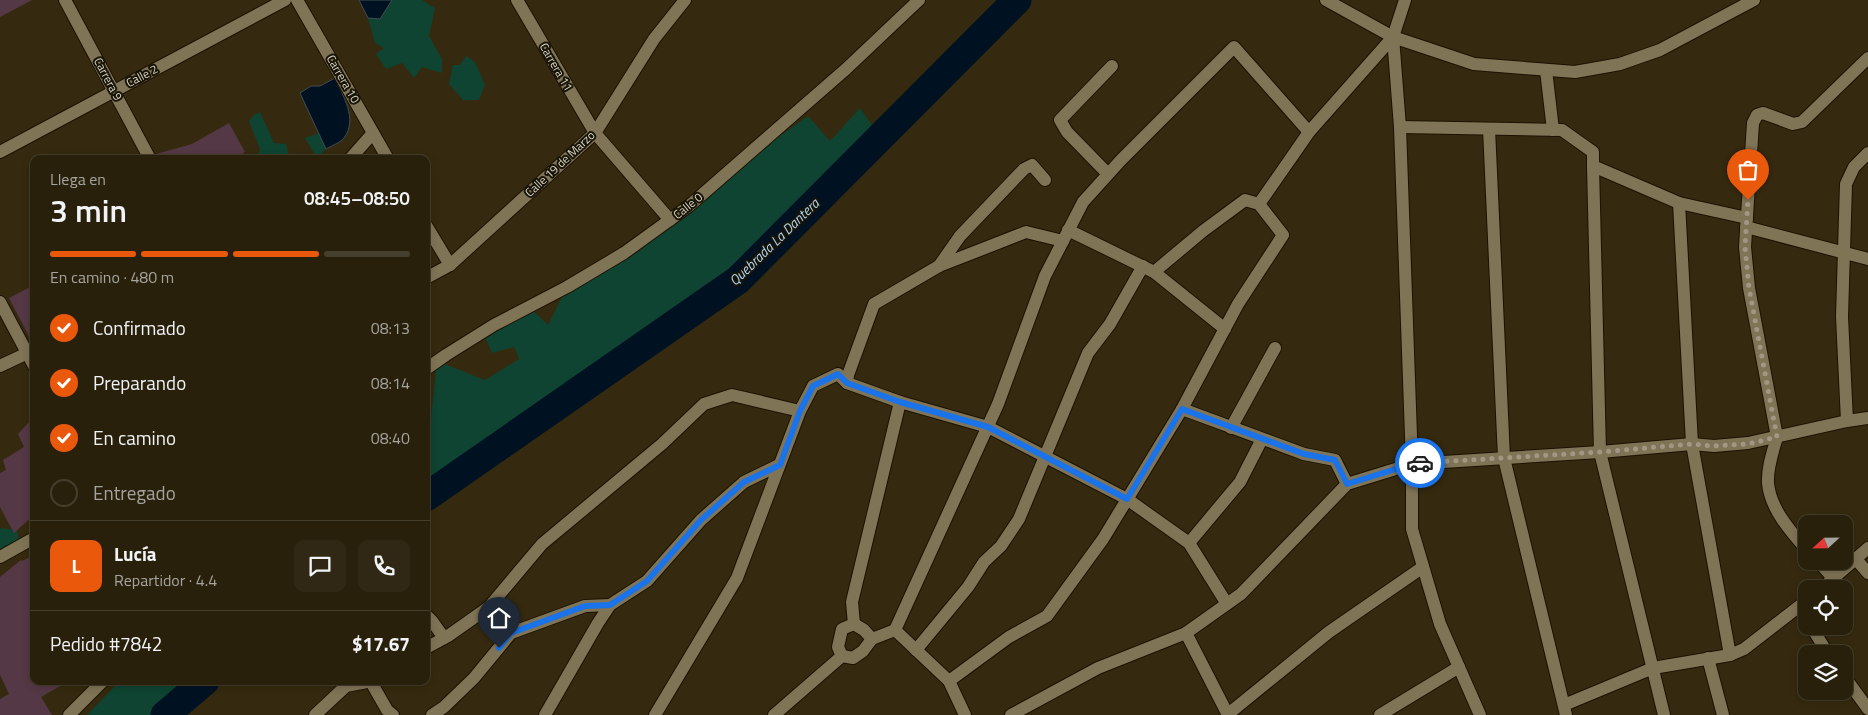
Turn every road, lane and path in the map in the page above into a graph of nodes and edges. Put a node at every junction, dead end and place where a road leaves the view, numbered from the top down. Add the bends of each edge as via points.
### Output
1 (65, 0) edge
2 (285, 0) edge
3 (297, 0) edge
4 (517, 0) edge
5 (685, 0) edge
6 (919, 0) edge
7 (1326, 0) edge
8 (1405, 0) edge
9 (1754, 0) edge
10 (1393, 37) junction
11 (1868, 58) edge
12 (1112, 66) dead end
13 (1546, 70) junction
14 (114, 90) junction
15 (1400, 127) junction
16 (1489, 129) junction
17 (1553, 130) junction
18 (1309, 132) junction
19 (373, 133) junction
20 (595, 133) junction
21 (0, 152) edge
22 (1867, 154) edge
23 (148, 155) edge
24 (354, 155) edge
25 (386, 155) edge
26 (1593, 166) junction
27 (1108, 174) junction
28 (1045, 180) dead end
29 (1679, 202) junction
30 (1259, 204) junction
31 (670, 220) junction
32 (1746, 223) junction
33 (430, 231) edge
34 (1066, 236) junction
35 (1844, 252) junction
36 (1868, 259) edge
37 (450, 265) junction
38 (939, 266) junction
39 (1149, 269) junction
40 (430, 276) edge
41 (0, 302) edge
42 (1224, 329) junction
43 (1275, 348) dead end
44 (30, 351) edge
45 (0, 366) edge
46 (430, 366) edge
47 (847, 383) junction
48 (900, 402) junction
49 (1182, 409) junction
50 (800, 411) junction
51 (1868, 418) edge
52 (1847, 421) junction
53 (988, 427) junction
54 (1231, 428) junction
55 (1777, 437) junction
56 (1262, 439) junction
57 (1692, 444) junction
58 (1600, 452) junction
59 (1044, 456) junction
60 (1504, 458) junction
61 (1412, 464) junction
62 (780, 465) junction
63 (1347, 484) junction
64 (1127, 499) junction
65 (30, 540) edge
66 (1798, 540) edge
67 (1189, 543) junction
68 (1868, 548) edge
69 (0, 558) edge
70 (1856, 559) junction
71 (1423, 567) junction
72 (1826, 570) edge
73 (1868, 573) edge
74 (1833, 578) junction
75 (1831, 580) edge
76 (1227, 604) junction
77 (610, 605) junction
78 (1798, 613) edge
79 (430, 619) edge
80 (854, 624) junction
81 (895, 630) junction
82 (1186, 633) junction
83 (444, 638) junction
84 (872, 639) junction
85 (430, 646) edge
86 (916, 650) junction
87 (1730, 655) junction
88 (842, 656) junction
89 (1708, 658) junction
90 (1459, 667) junction
91 (1652, 668) junction
92 (949, 681) junction
93 (99, 685) edge
94 (352, 685) edge
95 (373, 685) edge
96 (1853, 688) edge
97 (1868, 709) edge
98 (1565, 710) edge
99 (69, 715) edge
100 (315, 715) edge
101 (393, 715) edge
102 (432, 715) edge
103 (545, 715) edge
104 (655, 715) edge
105 (774, 715) edge
106 (965, 715) edge
107 (1011, 715) edge
108 (1227, 715) edge
109 (1380, 715) edge
110 (1480, 715) edge
111 (1664, 715) edge
112 (1723, 715) edge

1 - 14 street, Carrera 9
2 - 14 street, Calle 2
3 - 19 street, Carrera 10
4 - 20 street, Carrera 11
5 - 20 street, Calle 19 de Marzo via 654,39
6 - 31 street, Calle 0 via 846,69
7 - 10 street
8 - 10 street
9 - 13 street via 1660,50 1620,64 1575,72
10 - 13 street via 1474,64
10 - 15 street
10 - 18 street
11 - 32 street via 1802,122 1793,124 1763,113 1757,115 1753,123
12 - 27 street via 1060,120 1067,132
13 - 17 street
14 - 21 street, Calle 2
14 - 23 street, Carrera 9
15 - 16 street
15 - 61 street
16 - 17 street
16 - 60 street
17 - 26 street via 1562,130 1593,152
18 - 27 street via 1234,47
18 - 30 street
19 - 24 street
19 - 25 street, Carrera 10
20 - 31 street, Carrera 11
20 - 37 street, Calle 19 de Marzo
22 - 35 street via 1854,167 1846,184
26 - 29 street
26 - 58 street
27 - 34 street via 1082,202
28 - 38 street via 1032,165 1024,169 960,236
29 - 32 street
29 - 57 street
30 - 39 street via 1245,200
30 - 42 street via 1283,235
31 - 46 street, Calle 0 via 624,253 494,325
32 - 35 street
32 - 55 street via 1749,288
33 - 37 street
34 - 38 street via 1026,232
34 - 39 street
34 - 53 street via 1045,276
35 - 36 street
35 - 52 street via 1842,318
37 - 40 street, Calle 19 de Marzo
38 - 47 street via 874,304
39 - 42 street
39 - 59 street via 1088,353
41 - 44 street
42 - 49 street
43 - 54 street
44 - 45 street
47 - 48 street
47 - 50 street via 838,374 813,386
48 - 53 street
48 - 80 street via 852,602
49 - 54 street
49 - 64 street
50 - 62 street
50 - 83 street via 732,394 704,404 662,444 542,544 489,607
51 - 52 street
52 - 55 street
53 - 59 street
53 - 81 street
54 - 56 street
55 - 57 street via 1748,444
55 - 66 street via 1768,481 1772,502
56 - 63 street via 1304,454 1335,460
56 - 67 street via 1240,482
57 - 58 street
57 - 87 street
58 - 60 street
58 - 91 street
59 - 64 street
59 - 86 street via 1019,519 1001,546 984,562 968,587
60 - 61 street
60 - 98 street
61 - 63 street
61 - 71 street via 1412,529
62 - 77 street via 744,482 701,520 647,581
62 - 104 street via 737,578
63 - 76 street via 1241,594
64 - 67 street
64 - 92 street via 1103,539 1047,616 1009,637
65 - 69 street
67 - 76 street
68 - 70 street
70 - 73 street
70 - 74 street
71 - 90 street via 1440,624
71 - 108 street via 1329,632
72 - 74 street
74 - 75 street
76 - 82 street
77 - 102 street via 585,606 511,633 474,678
77 - 103 street
78 - 87 street
79 - 83 street
80 - 84 street
80 - 88 street via 842,629 838,647
81 - 84 street
81 - 86 street
82 - 107 street via 1098,668
82 - 108 street
83 - 85 street
84 - 88 street via 863,651 852,658
86 - 92 street
87 - 89 street
88 - 105 street
89 - 91 street
89 - 112 street
90 - 109 street
90 - 110 street
91 - 98 street
91 - 111 street
92 - 106 street
93 - 99 street
94 - 100 street via 346,686
95 - 101 street
96 - 97 street

